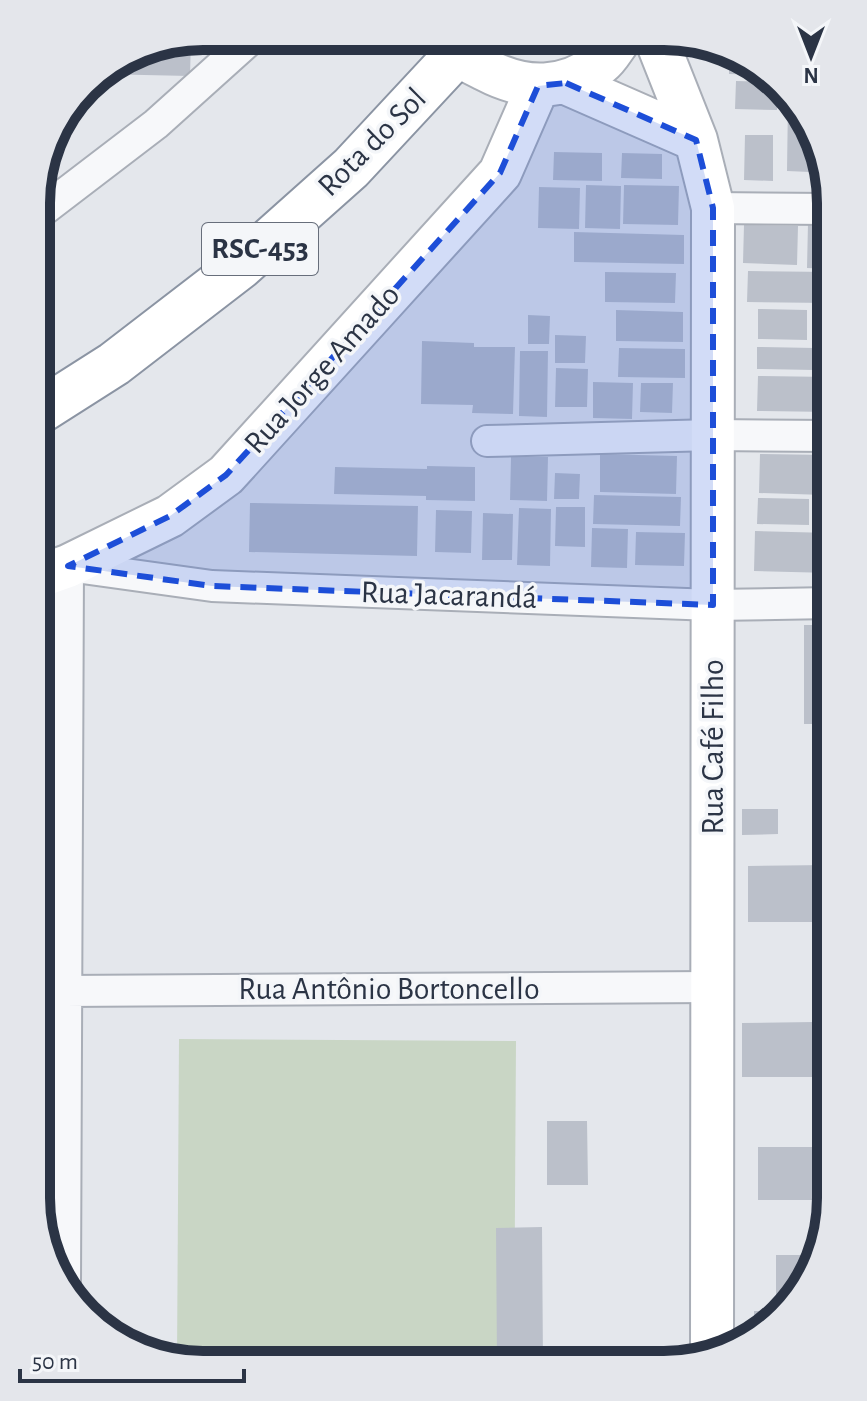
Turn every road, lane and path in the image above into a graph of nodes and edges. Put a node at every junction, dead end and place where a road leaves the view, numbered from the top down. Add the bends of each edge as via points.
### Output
1 (238, 50) edge
2 (452, 50) edge
3 (465, 50) edge
4 (612, 50) edge
5 (660, 50) edge
6 (552, 84) junction
7 (696, 140) junction
8 (50, 205) edge
9 (713, 208) junction
10 (817, 209) edge
11 (50, 405) edge
12 (713, 435) junction
13 (817, 436) edge
14 (487, 441) dead end
15 (52, 571) edge
16 (817, 603) edge
17 (713, 605) junction
18 (712, 987) junction
19 (65, 991) junction
20 (65, 1262) edge
21 (712, 1343) edge

1 - 8 street via 156,124
2 - 11 highway, Rota do Sol / RSC-453 via 351,168 240,267 114,364
3 - 6 street via 504,80
4 - 6 street via 603,62
5 - 7 street, Rua Café Filho
6 - 7 street
6 - 15 street, Rua Jorge Amado via 500,173 226,475 170,516
7 - 9 street, Rua Café Filho
9 - 10 street
9 - 12 street, Rua Café Filho
12 - 13 street
12 - 14 street
12 - 17 street, Rua Café Filho
15 - 17 street, Rua Jacarandá via 212,586
15 - 19 street via 68,822
16 - 17 street, Rua Jacarandá
17 - 18 street, Rua Café Filho
18 - 19 street, Rua Antônio Bortoncello
18 - 21 street, Rua Café Filho
19 - 20 street

